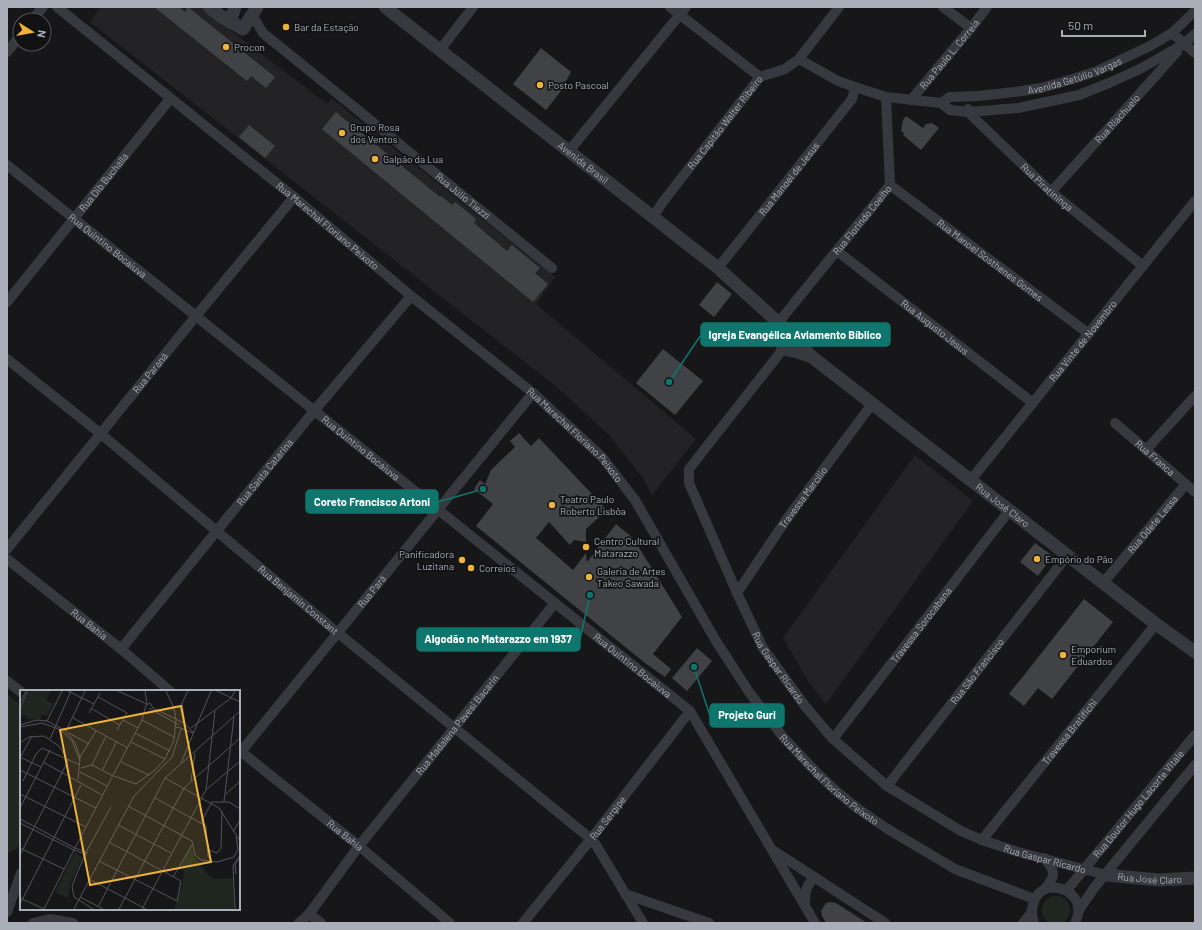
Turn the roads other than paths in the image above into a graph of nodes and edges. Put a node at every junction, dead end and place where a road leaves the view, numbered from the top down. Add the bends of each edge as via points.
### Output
1 (57, 7) edge
2 (209, 7) edge
3 (235, 7) edge
4 (386, 7) edge
5 (473, 7) edge
6 (670, 7) edge
7 (839, 7) edge
8 (943, 7) edge
9 (987, 7) edge
10 (251, 10) edge
11 (683, 11) edge
12 (1195, 11) edge
13 (230, 22) junction
14 (971, 28) junction
15 (243, 29) junction
16 (264, 33) junction
17 (1172, 33) junction
18 (1195, 34) edge
19 (1184, 44) junction
20 (440, 50) junction
21 (1195, 53) edge
22 (798, 59) junction
23 (760, 77) junction
24 (855, 87) junction
25 (886, 96) junction
26 (964, 96) junction
27 (170, 99) junction
28 (911, 100) junction
29 (940, 103) junction
30 (968, 112) junction
31 (569, 151) junction
32 (7, 165) edge
33 (890, 185) junction
34 (1051, 192) junction
35 (294, 197) junction
36 (1195, 201) edge
37 (653, 218) junction
38 (74, 219) junction
39 (837, 251) junction
40 (1143, 266) junction
41 (552, 268) dead end
42 (718, 268) junction
43 (410, 296) junction
44 (7, 302) edge
45 (196, 316) junction
46 (778, 323) junction
47 (1089, 334) junction
48 (783, 349) junction
49 (812, 357) junction
50 (7, 359) edge
51 (533, 393) junction
52 (1195, 396) edge
53 (1033, 403) junction
54 (872, 404) junction
55 (314, 411) junction
56 (1115, 423) dead end
57 (101, 434) junction
58 (1146, 450) junction
59 (970, 480) junction
60 (1186, 484) junction
61 (1195, 492) edge
62 (437, 509) junction
63 (1009, 511) junction
64 (216, 532) junction
65 (7, 549) edge
66 (1067, 556) junction
67 (7, 559) edge
68 (1102, 583) junction
69 (737, 593) junction
70 (555, 603) junction
71 (1156, 624) junction
72 (338, 633) junction
73 (121, 649) junction
74 (1195, 652) edge
75 (7, 681) edge
76 (169, 690) edge
77 (20, 691) edge
78 (690, 711) junction
79 (455, 728) junction
80 (1195, 735) edge
81 (833, 739) junction
82 (240, 752) edge
83 (1195, 765) edge
84 (887, 786) junction
85 (591, 839) junction
86 (982, 840) junction
87 (359, 846) junction
88 (772, 850) junction
89 (1044, 858) junction
90 (1085, 869) junction
91 (1106, 875) junction
92 (20, 876) edge
93 (814, 877) junction
94 (1195, 878) edge
95 (1044, 890) junction
96 (1067, 890) junction
97 (626, 894) junction
98 (1034, 899) junction
99 (805, 906) junction
100 (1079, 911) junction
101 (7, 912) edge
102 (310, 914) junction
103 (1033, 918) edge
104 (34, 923) edge
105 (73, 923) edge
106 (299, 923) edge
107 (321, 923) edge
108 (450, 923) edge
109 (523, 923) edge
110 (643, 923) edge
111 (709, 923) edge
112 (815, 923) edge
113 (885, 923) edge
114 (1022, 923) edge
115 (1076, 923) edge
116 (1085, 923) edge

1 - 27 street, Rua Marechal Floriano Peixoto
2 - 13 street, Rua Júlio Tiezzi
3 - 13 street
4 - 20 street, Avenida Brasil
5 - 20 street
6 - 11 street
7 - 22 street, Rua Capitão Walter Ribeiro
8 - 14 street
9 - 14 street, Rua Paulo L. Correia
10 - 15 street
10 - 16 street, Rua Júlio Tiezzi
11 - 23 street
11 - 31 street
12 - 17 street, Avenida Getúlio Vargas
13 - 15 street, Rua Júlio Tiezzi
14 - 28 street, Rua Paulo L. Correia
15 - 16 street, Rua Júlio Tiezzi
16 - 41 street, Rua Júlio Tiezzi
17 - 19 street
17 - 26 street, Avenida Getúlio Vargas via 1132,55 1073,80 1015,92
18 - 19 street, Avenida Getúlio Vargas
19 - 21 street
19 - 30 street, Avenida Getúlio Vargas via 1140,69 1079,95 1018,108
19 - 34 street, Rua Riachuelo
20 - 31 street, Avenida Brasil
22 - 23 street, Rua Capitão Walter Ribeiro via 785,69
22 - 24 street, Avenida Getúlio Vargas via 838,81
23 - 37 street, Rua Capitão Walter Ribeiro
24 - 25 street, Avenida Getúlio Vargas
24 - 42 street, Rua Manoel de Jesus via 852,99
25 - 28 street, Avenida Getúlio Vargas
25 - 33 street, Rua Florindo Coelho
26 - 29 street, Avenida Getúlio Vargas via 950,97
26 - 30 street
27 - 35 street, Rua Marechal Floriano Peixoto
27 - 38 street, Rua Dib Buchalla
28 - 29 street, Avenida Getúlio Vargas
29 - 30 street, Avenida Getúlio Vargas via 950,110
30 - 34 street, Rua Piratininga
31 - 37 street, Avenida Brasil
32 - 38 street, Rua Quintino Bocaiuva
33 - 39 street, Rua Florindo Coelho
33 - 47 street, Rua Manoel Sosthenes Gomes
34 - 40 street, Rua Piratininga
35 - 43 street, Rua Marechal Floriano Peixoto
35 - 45 street, Rua Paraná
36 - 40 street, Rua Vinte de Novembro
37 - 42 street, Avenida Brasil
38 - 44 street, Rua Dib Buchalla
38 - 45 street, Rua Quintino Bocaiuva
39 - 46 street, Rua Florindo Coelho
39 - 53 street, Rua Augusto Jesus
40 - 47 street, Rua Vinte de Novembro
42 - 46 street, Avenida Brasil
43 - 51 street, Rua Marechal Floriano Peixoto
43 - 55 street, Rua Santa Catarina
45 - 55 street, Rua Quintino Bocaiuva
45 - 57 street, Rua Paraná
46 - 48 street
46 - 49 street, Rua José Claro
47 - 53 street, Rua Vinte de Novembro
48 - 49 street, Rua José Claro
48 - 69 street, Rua Gaspar Ricardo via 689,469 689,483
49 - 54 street, Rua José Claro
50 - 57 street, Rua Benjamin Constant
51 - 62 street, Rua Pará
51 - 98 street, Rua Marechal Floriano Peixoto via 602,457 635,500 716,641 749,692 783,737 818,774 857,808 927,854 955,869
52 - 58 street
53 - 59 street, Rua Vinte de Novembro
54 - 59 street, Rua José Claro
54 - 69 street, Travessa Marcílio via 786,520
55 - 62 street, Rua Quintino Bocaiuva
55 - 64 street, Rua Santa Catarina
56 - 58 street, Rua Franca
57 - 64 street, Rua Benjamin Constant
57 - 65 street, Rua Paraná
58 - 60 street, Rua Franca
59 - 63 street, Rua José Claro
60 - 61 street, Rua Franca
60 - 68 street, Rua Odete Lessa
62 - 70 street, Rua Quintino Bocaiuva
62 - 72 street, Rua Pará
63 - 66 street, Rua José Claro
63 - 81 street, Travessa Sorocabana
64 - 72 street, Rua Benjamin Constant
64 - 73 street, Rua Santa Catarina
66 - 68 street, Rua José Claro
66 - 84 street, Rua São Francisco
67 - 73 street, Rua Bahia
68 - 71 street, Rua José Claro
69 - 81 street, Rua Gaspar Ricardo via 763,648 805,706
70 - 78 street, Rua Quintino Bocaiuva
70 - 79 street, Rua Madalena Pavesi Bacarin
71 - 74 street, Rua José Claro
71 - 86 street, Travessa Bratifichi
72 - 79 street, Rua Benjamin Constant
72 - 82 street, Rua Pará
73 - 76 street, Rua Bahia
75 - 77 street
78 - 85 street, Rua Sergipe
78 - 88 street, Rua Quintino Bocaiuva
79 - 85 street, Rua Benjamin Constant
79 - 87 street, Rua Madalena Pavesi Bacarin
80 - 90 street, Rua Doutor Hugo Lacorte Vitale
81 - 84 street, Rua Gaspar Ricardo
82 - 87 street, Rua Bahia
83 - 91 street, Rua Doutor Hugo Lacorte Vitale
84 - 86 street, Rua Gaspar Ricardo via 949,824
85 - 97 street, Rua Benjamin Constant
85 - 109 street, Rua Sergipe
86 - 89 street, Rua Gaspar Ricardo
87 - 102 street, Rua Madalena Pavesi Bacarin
87 - 108 street, Rua Bahia
88 - 93 street, Rua Quintino Bocaiuva
88 - 99 street
89 - 90 street, Rua Gaspar Ricardo
89 - 95 street via 1051,865 1053,872 1052,880
90 - 91 street, Rua Gaspar Ricardo
90 - 96 street, Rua Doutor Hugo Lacorte Vitale
91 - 94 street, Rua José Claro via 1159,880
91 - 100 street, Rua Doutor Hugo Lacorte Vitale
92 - 101 street
93 - 99 street via 805,891
93 - 113 street, Rua Quintino Bocaiuva
95 - 96 street via 1060,887
95 - 98 street
96 - 100 street via 1077,902
97 - 110 street, Rua Benjamin Constant
97 - 111 street
98 - 103 street
99 - 112 street
100 - 115 street
100 - 116 street
102 - 106 street, Rua Madalena Pavesi Bacarin
102 - 107 street
103 - 114 street
104 - 105 street via 50,919

